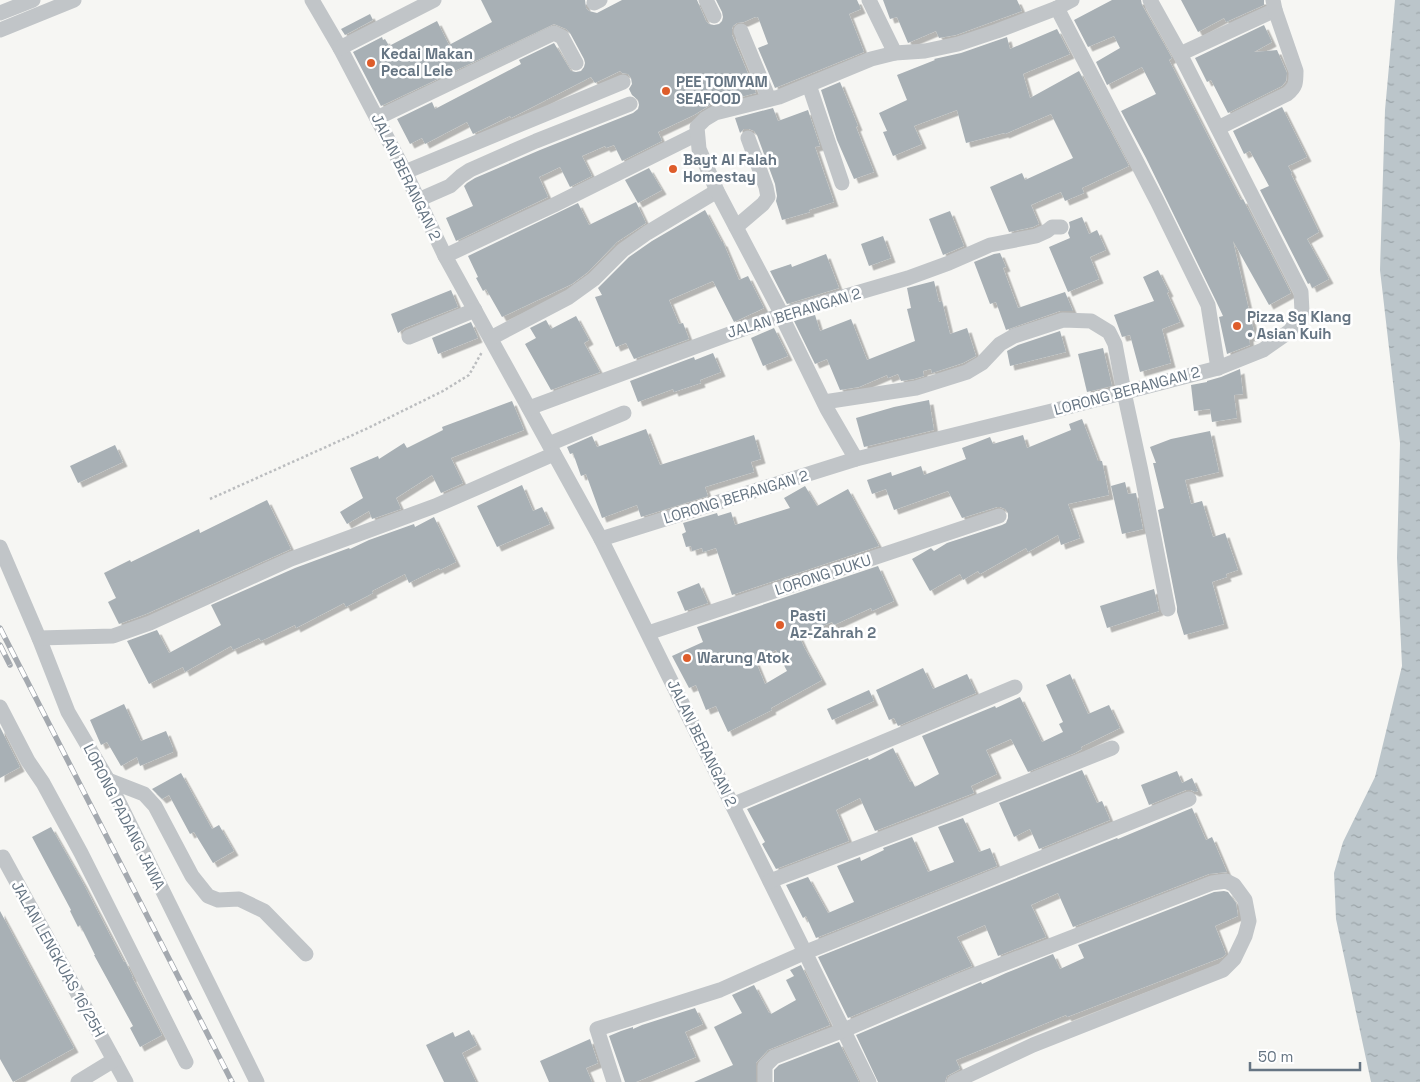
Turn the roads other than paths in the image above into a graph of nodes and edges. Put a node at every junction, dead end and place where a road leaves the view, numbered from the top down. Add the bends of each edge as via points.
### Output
1 (33, 0) edge
2 (74, 0) edge
3 (312, 0) edge
4 (434, 0) edge
5 (706, 0) edge
6 (869, 0) edge
7 (1072, 0) edge
8 (1150, 0) edge
9 (1274, 5) edge
10 (1056, 8) junction
11 (0, 13) edge
12 (714, 16) dead end
13 (0, 30) edge
14 (741, 31) dead end
15 (340, 48) junction
16 (895, 53) junction
17 (1180, 54) junction
18 (576, 63) dead end
19 (623, 82) dead end
20 (809, 85) junction
21 (769, 99) junction
22 (630, 104) dead end
23 (377, 118) junction
24 (1218, 128) junction
25 (697, 134) junction
26 (748, 138) dead end
27 (405, 172) junction
28 (842, 183) dead end
29 (718, 191) junction
30 (418, 200) junction
31 (736, 227) junction
32 (1061, 228) dead end
33 (445, 256) junction
34 (475, 310) junction
35 (780, 315) junction
36 (409, 337) dead end
37 (491, 338) junction
38 (1218, 368) junction
39 (1124, 392) junction
40 (824, 402) junction
41 (529, 408) junction
42 (624, 413) dead end
43 (552, 449) junction
44 (856, 459) junction
45 (999, 516) dead end
46 (601, 539) junction
47 (0, 547) edge
48 (1168, 609) dead end
49 (648, 633) junction
50 (40, 638) junction
51 (1016, 687) dead end
52 (0, 707) edge
53 (1112, 748) dead end
54 (108, 780) junction
55 (1190, 799) dead end
56 (732, 805) junction
57 (3, 857) dead end
58 (770, 882) junction
59 (806, 952) junction
60 (306, 954) dead end
61 (844, 1030) junction
62 (114, 1060) junction
63 (186, 1062) dead end
64 (78, 1082) edge
65 (126, 1082) edge
66 (257, 1082) edge
67 (614, 1082) edge
68 (765, 1082) edge
69 (869, 1082) edge
70 (954, 1082) edge

1 - 11 street
2 - 13 street
3 - 15 street, JALAN BERANGAN 2
4 - 15 street
5 - 12 street
6 - 16 street
7 - 10 street
8 - 17 street, LORONG BERANGAN 2
9 - 17 street
9 - 24 street via 1296,71 1293,90
10 - 16 street via 958,44
10 - 38 street via 1208,305
14 - 21 street
15 - 23 street, JALAN BERANGAN 2
16 - 20 street via 871,59
17 - 24 street, LORONG BERANGAN 2
18 - 23 street via 562,37 554,32
19 - 27 street
20 - 21 street
20 - 28 street
21 - 25 street via 715,113 698,127
22 - 30 street via 470,170 450,186
23 - 27 street, JALAN BERANGAN 2
24 - 38 street, LORONG BERANGAN 2 via 1301,292 1302,312 1290,331 1263,350
25 - 29 street via 699,149
25 - 33 street
26 - 31 street via 768,197
27 - 30 street, JALAN BERANGAN 2
29 - 31 street
29 - 37 street via 623,250 594,279 569,297
30 - 33 street, JALAN BERANGAN 2
31 - 35 street
32 - 35 street, JALAN BERANGAN 2 via 1052,226 1036,236 990,245 908,278
33 - 34 street, JALAN BERANGAN 2
34 - 36 street
34 - 37 street, JALAN BERANGAN 2
35 - 40 street
35 - 41 street, JALAN BERANGAN 2
37 - 41 street, JALAN BERANGAN 2
38 - 39 street, LORONG BERANGAN 2
39 - 40 street via 1115,344 1109,332 1091,321 1063,320 1014,336 967,372 916,388
39 - 44 street, LORONG BERANGAN 2
39 - 48 street
40 - 44 street
41 - 43 street, JALAN BERANGAN 2
42 - 43 street
43 - 46 street, JALAN BERANGAN 2
43 - 50 street via 435,506 291,559 123,633
44 - 46 street, LORONG BERANGAN 2
45 - 49 street, LORONG DUKU
46 - 49 street, JALAN BERANGAN 2
47 - 50 street, LORONG PADANG JAWA
49 - 56 street, JALAN BERANGAN 2
50 - 54 street, LORONG PADANG JAWA via 68,712
51 - 56 street
52 - 63 street via 85,862
53 - 58 street
54 - 60 street via 144,794 155,806 192,876 208,896 218,900 239,899 264,911
54 - 66 street, LORONG PADANG JAWA
55 - 59 street
56 - 58 street, JALAN BERANGAN 2
57 - 62 street, JALAN LENGKUAS 16/25H
58 - 59 street, JALAN BERANGAN 2
59 - 61 street, JALAN BERANGAN 2
59 - 67 street via 720,990 597,1029
61 - 68 street via 774,1058 765,1066
61 - 69 street, JALAN BERANGAN 2
61 - 70 street via 959,981 1212,883 1226,881 1234,884 1245,900 1249,921 1245,936 1234,958 1223,970 1034,1045
62 - 64 street
62 - 65 street, JALAN LENGKUAS 16/25H

